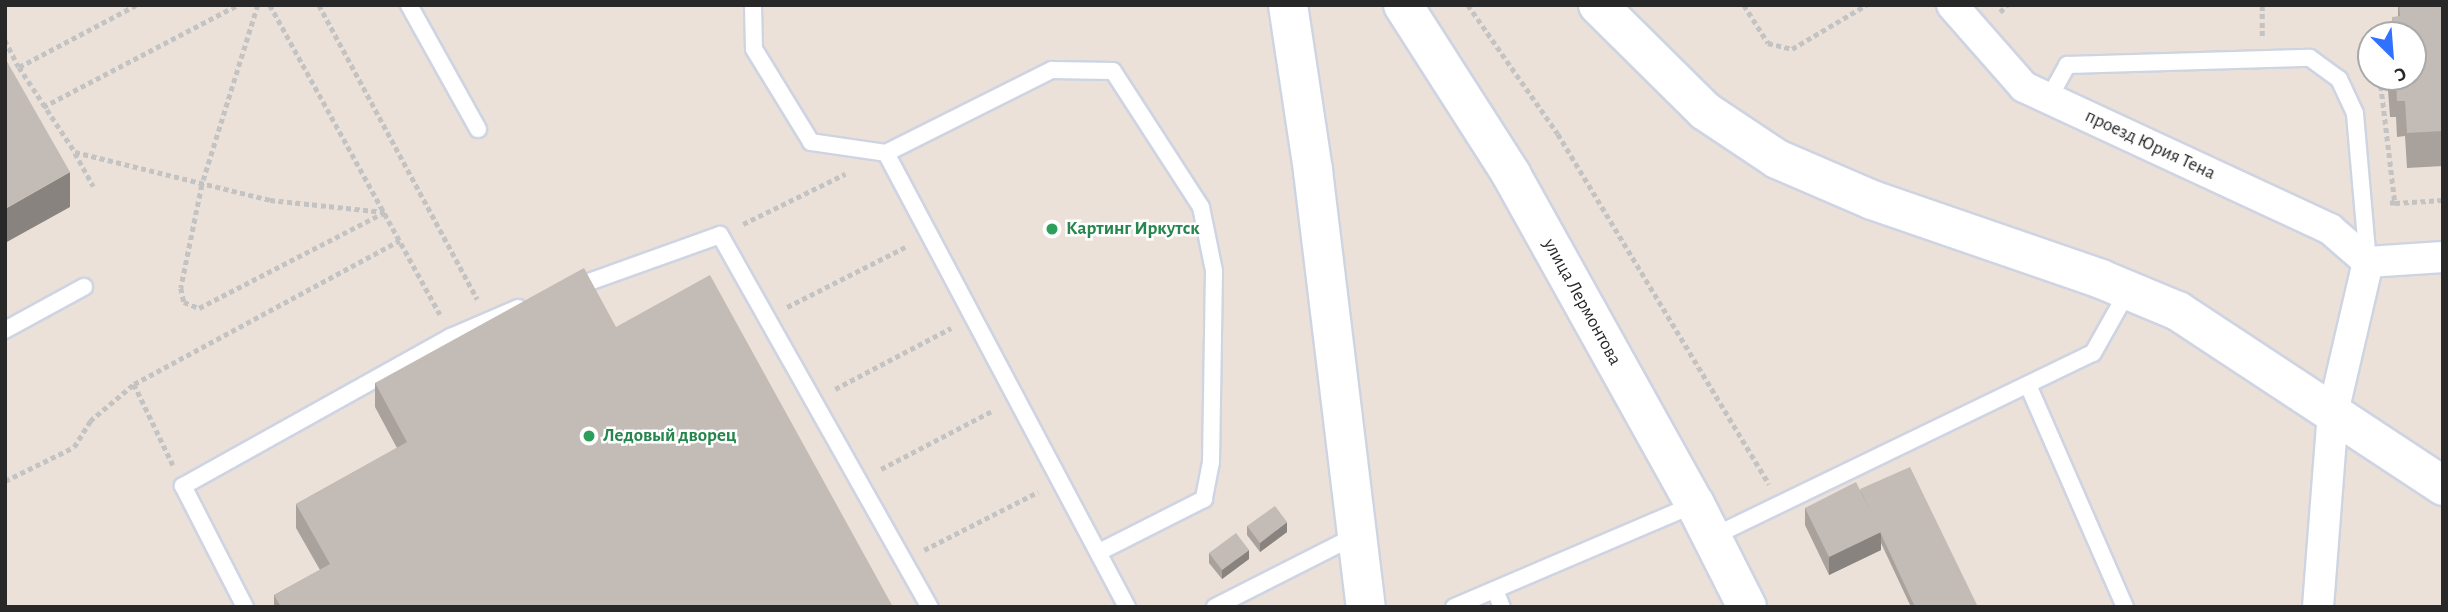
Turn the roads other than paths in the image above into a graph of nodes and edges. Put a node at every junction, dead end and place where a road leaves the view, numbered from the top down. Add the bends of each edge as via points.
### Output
1 (409, 5) edge
2 (753, 5) edge
3 (1288, 5) edge
4 (1403, 5) edge
5 (1598, 5) edge
6 (1952, 5) edge
7 (2049, 98) junction
8 (478, 129) dead end
9 (886, 153) junction
10 (2443, 257) edge
11 (2368, 262) junction
12 (84, 287) dead end
13 (2128, 291) junction
14 (5, 330) edge
15 (2028, 385) junction
16 (2333, 412) junction
17 (2443, 486) edge
18 (1703, 520) junction
19 (1355, 536) junction
20 (1099, 552) junction
21 (1495, 590) junction
22 (245, 607) edge
23 (930, 607) edge
24 (1127, 607) edge
25 (1216, 607) edge
26 (1366, 607) edge
27 (1454, 607) edge
28 (1502, 607) edge
29 (1747, 607) edge
30 (2124, 607) edge
31 (2318, 607) edge

1 - 8 lane
2 - 9 lane via 754,49 811,142
3 - 19 main road via 1313,171
4 - 18 main road, улица Лермонтова via 1511,174
5 - 13 main road via 1706,111 1777,159 1872,200
6 - 7 street, проезд Юрия Тена via 2024,87
7 - 11 street, проезд Юрия Тена via 2330,229
7 - 11 lane via 2067,65 2310,58 2339,79 2355,114
9 - 20 lane
9 - 20 lane via 1052,70 1113,71 1200,207 1214,271 1211,462 1204,499
10 - 11 street
11 - 16 street
12 - 14 lane
13 - 15 lane via 2093,353
13 - 16 main road via 2211,329
15 - 18 lane
15 - 30 lane
16 - 17 main road
16 - 31 street
18 - 21 lane
18 - 29 main road, улица Лермонтова
19 - 25 lane
19 - 26 main road
20 - 24 lane
21 - 27 lane
21 - 28 lane
22 - 23 lane via 183,486 487,319 720,235

